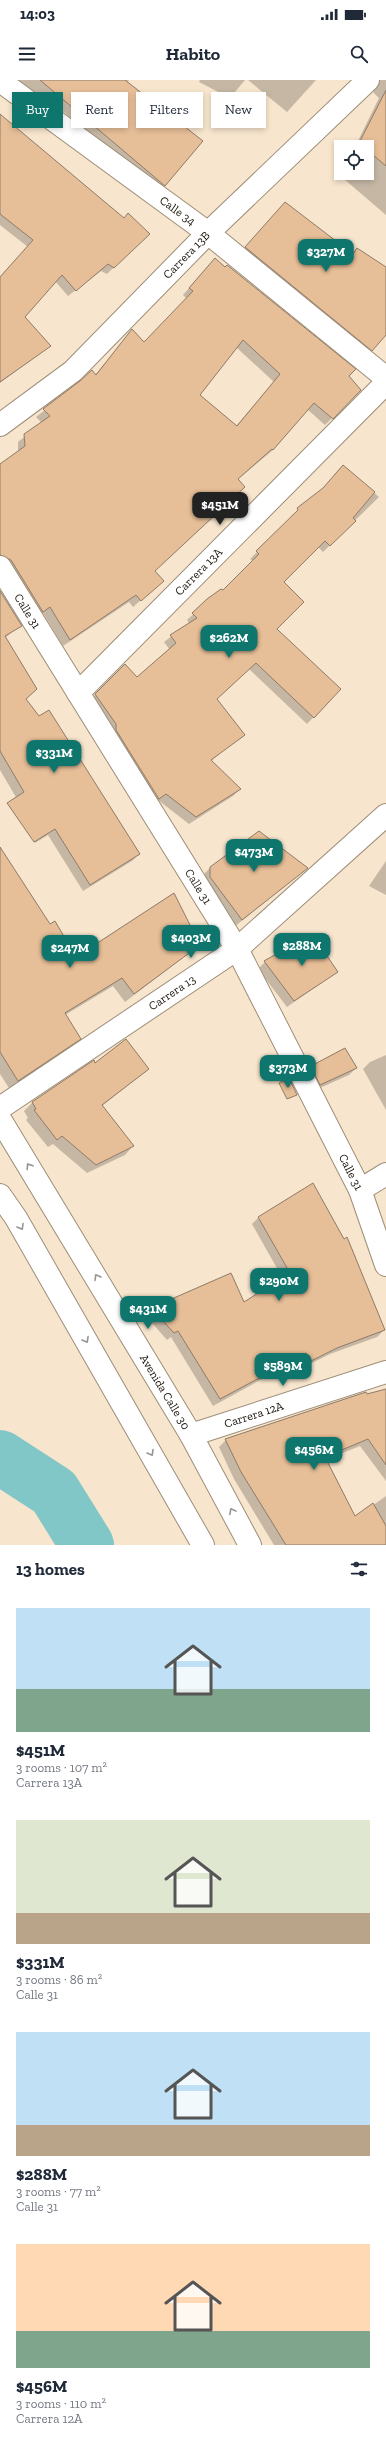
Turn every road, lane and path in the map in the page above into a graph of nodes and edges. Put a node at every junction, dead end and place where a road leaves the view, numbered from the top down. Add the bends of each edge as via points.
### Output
1 (368, 80) edge
2 (0, 81) edge
3 (208, 233) junction
4 (386, 378) edge
5 (386, 383) edge
6 (0, 426) edge
7 (0, 567) edge
8 (78, 693) junction
9 (386, 815) edge
10 (237, 949) junction
11 (0, 1108) edge
12 (0, 1119) edge
13 (386, 1174) edge
14 (360, 1190) junction
15 (0, 1195) edge
16 (386, 1265) edge
17 (386, 1372) edge
18 (190, 1435) junction
19 (203, 1545) edge
20 (250, 1545) edge

1 - 3 street, Carrera 13B
2 - 3 street, Calle 34
3 - 4 street, Calle 34
3 - 6 street, Carrera 13B via 73,371
5 - 8 street, Carrera 13A
7 - 8 street, Calle 31
8 - 10 street, Calle 31
9 - 10 street, Carrera 13
10 - 11 street, Carrera 13
10 - 14 street, Calle 31
18 -> 12 street, Avenida Calle 30
13 - 14 street
14 - 16 street, Calle 31
15 -> 19 street via 16,1218
17 - 18 street, Carrera 12A
20 -> 18 street, Avenida Calle 30

